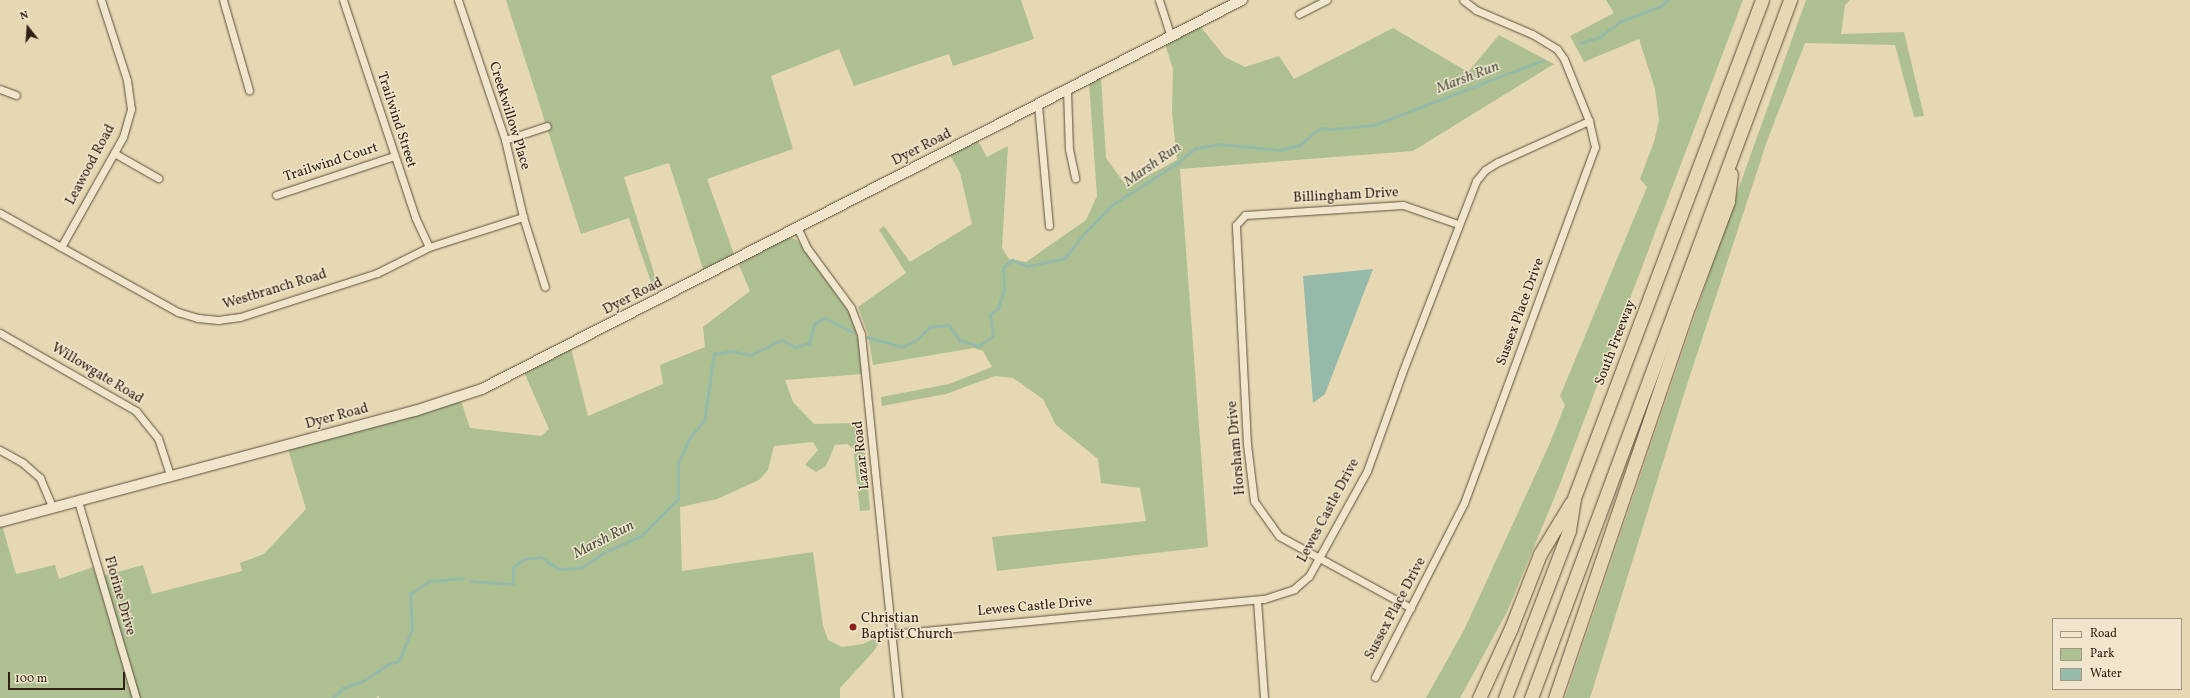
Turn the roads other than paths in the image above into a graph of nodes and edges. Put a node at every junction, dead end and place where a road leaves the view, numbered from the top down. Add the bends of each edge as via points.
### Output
1 (101, 0) edge
2 (223, 0) edge
3 (342, 0) edge
4 (458, 0) edge
5 (1159, 0) edge
6 (1242, 0) edge
7 (1327, 0) edge
8 (1463, 0) edge
9 (1762, 0) edge
10 (1790, 0) edge
11 (1298, 14) dead end
12 (1171, 36) junction
13 (0, 89) edge
14 (249, 90) dead end
15 (1067, 90) junction
16 (16, 95) dead end
17 (1038, 105) junction
18 (1589, 121) junction
19 (547, 126) dead end
20 (505, 140) junction
21 (114, 153) junction
22 (1733, 154) junction
23 (394, 156) junction
24 (158, 178) dead end
25 (1076, 178) dead end
26 (276, 195) dead end
27 (0, 213) edge
28 (523, 216) junction
29 (1236, 224) joint
30 (1458, 224) junction
31 (1049, 226) dead end
32 (798, 229) junction
33 (61, 247) junction
34 (429, 247) junction
35 (545, 287) dead end
36 (0, 333) edge
37 (0, 450) edge
38 (170, 476) junction
39 (1574, 498) junction
40 (78, 501) junction
41 (53, 508) junction
42 (0, 522) edge
43 (1318, 559) junction
44 (1257, 600) junction
45 (1411, 608) junction
46 (892, 634) junction
47 (1375, 676) dead end
48 (136, 698) edge
49 (898, 698) edge
50 (1264, 698) edge
51 (1479, 698) edge
52 (1505, 698) edge
53 (1532, 698) edge
54 (1555, 698) edge

1 - 21 street, Leawood Road via 130,94 128,123
2 - 14 street
3 - 23 street, Trailwind Street
4 - 20 street, Creekwillow Place
5 - 12 street
6 - 12 street, Dyer Road
7 - 11 street
8 - 18 street, Sussex Place Drive via 1482,14 1532,34 1557,49 1564,59
9 - 39 highway, South Freeway
10 - 22 highway
12 - 15 street, Dyer Road
13 - 16 street
15 - 17 street, Dyer Road
15 - 25 street via 1069,149
17 - 31 street
17 - 32 street, Dyer Road
18 - 30 street, Lewes Castle Drive via 1541,141 1485,170 1476,181
18 - 45 street, Sussex Place Drive via 1595,143 1589,169 1464,503
19 - 20 street
20 - 28 street, Creekwillow Place
21 - 24 street
21 - 33 street, Leawood Road
22 - 53 highway
22 - 54 highway via 1728,201 1684,320
23 - 26 street, Trailwind Court
23 - 34 street, Trailwind Street via 415,217
27 - 33 street, Westbranch Road
28 - 34 street, Westbranch Road
28 - 35 street, Creekwillow Place
29 - 30 street, Billingham Drive via 1245,216 1403,205
29 - 43 street, Horsham Drive via 1247,444 1254,501 1278,536
30 - 43 street, Lewes Castle Drive via 1367,471
32 - 38 street, Dyer Road via 468,395
32 - 46 street, Lazar Road via 807,248 851,308 861,334
33 - 34 street, Westbranch Road via 178,312 218,320 240,317 377,273
36 - 38 street, Willowgate Road via 136,411 158,438
37 - 41 street via 23,463 40,478
38 - 40 street, Dyer Road
39 - 51 highway via 1540,554 1511,628
39 - 52 highway, South Freeway via 1569,530
40 - 41 street, Dyer Road
40 - 48 street, Florine Drive
41 - 42 street, Dyer Road
43 - 44 street, Lewes Castle Drive via 1309,576 1294,589 1274,598
43 - 45 street, Horsham Drive
44 - 46 street, Lewes Castle Drive
44 - 50 street
45 - 47 street, Sussex Place Drive
46 - 49 street, Lazar Road

